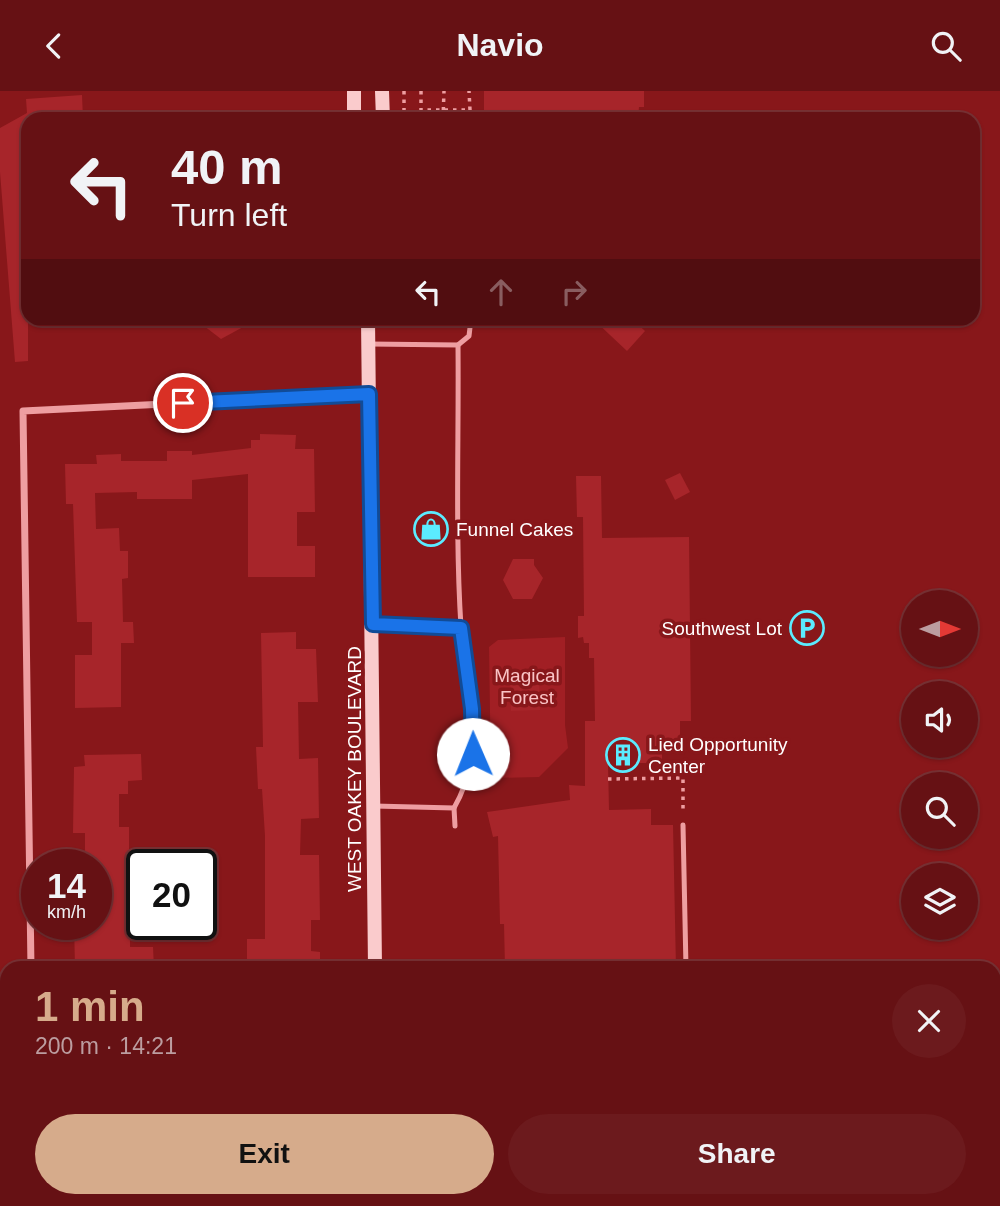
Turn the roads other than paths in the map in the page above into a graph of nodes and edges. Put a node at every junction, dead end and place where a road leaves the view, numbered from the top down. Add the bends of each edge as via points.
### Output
1 (354, 91) edge
2 (382, 91) edge
3 (354, 112) edge
4 (383, 112) edge
5 (368, 326) edge
6 (470, 326) edge
7 (369, 344) junction
8 (458, 345) junction
9 (369, 394) junction
10 (373, 624) junction
11 (461, 628) junction
12 (373, 806) junction
13 (454, 808) junction
14 (683, 825) road end
15 (455, 826) dead end
16 (31, 961) edge
17 (375, 961) edge
18 (686, 961) edge

1 - 3 main road
2 - 4 main road
5 - 7 main road, WEST OAKEY BOULEVARD
6 - 8 lane via 469,336
7 - 8 lane
7 - 9 main road, WEST OAKEY BOULEVARD
8 - 11 lane
9 - 10 main road, WEST OAKEY BOULEVARD
9 - 16 street via 23,411
10 - 11 lane
10 - 12 main road, WEST OAKEY BOULEVARD
11 - 13 lane via 473,754 468,782
12 - 13 lane
12 - 17 main road, WEST OAKEY BOULEVARD
13 - 15 lane
14 - 18 lane

